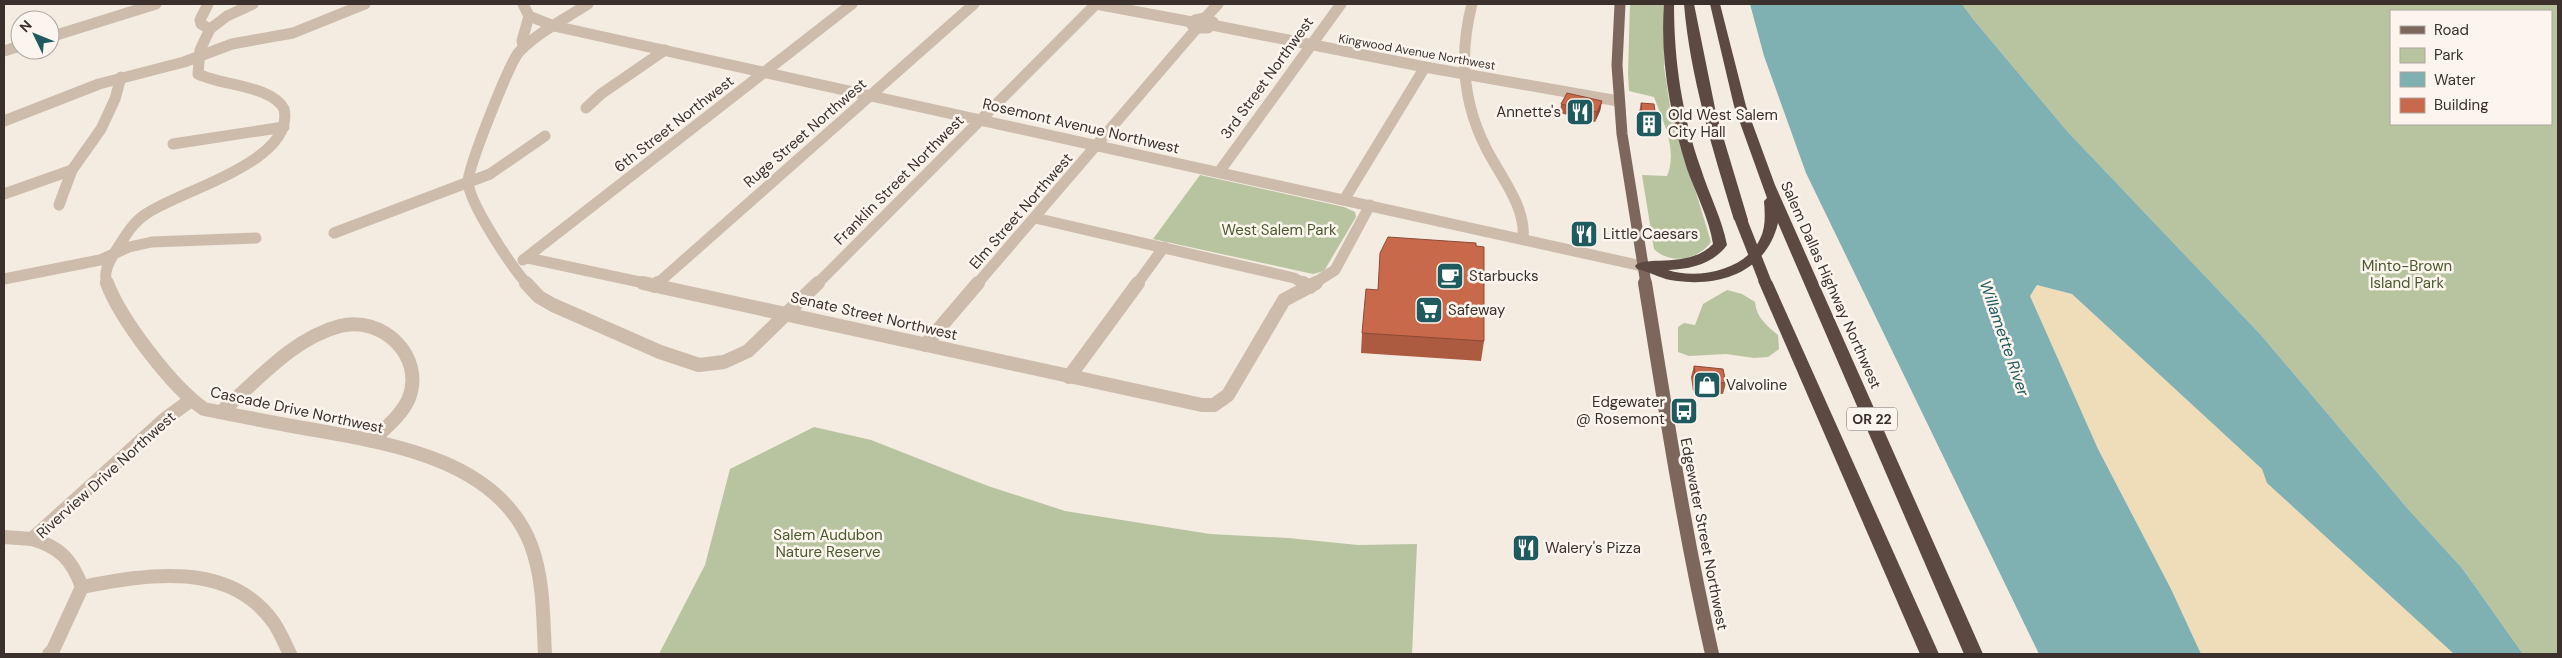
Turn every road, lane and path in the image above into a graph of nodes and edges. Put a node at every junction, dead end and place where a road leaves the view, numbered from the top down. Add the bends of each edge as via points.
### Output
1 (156, 4) edge
2 (208, 4) edge
3 (253, 4) edge
4 (364, 4) edge
5 (522, 4) edge
6 (588, 4) edge
7 (852, 4) edge
8 (974, 4) edge
9 (1096, 4) edge
10 (1218, 4) edge
11 (1342, 4) edge
12 (1472, 4) edge
13 (1620, 4) edge
14 (1669, 4) edge
15 (1689, 4) edge
16 (1715, 4) edge
17 (529, 16) junction
18 (1209, 22) junction
19 (1195, 25) junction
20 (554, 26) junction
21 (210, 29) junction
22 (60, 34) edge
23 (1312, 45) junction
24 (523, 46) junction
25 (665, 50) junction
26 (198, 56) junction
27 (1425, 67) junction
28 (766, 72) junction
29 (1463, 73) junction
30 (121, 77) junction
31 (871, 95) junction
32 (1618, 101) junction
33 (586, 108) dead end
34 (981, 119) junction
35 (4, 121) edge
36 (284, 126) junction
37 (545, 136) dead end
38 (173, 144) dead end
39 (1098, 145) junction
40 (72, 170) junction
41 (1219, 172) junction
42 (468, 182) junction
43 (1768, 185) junction
44 (4, 194) edge
45 (1344, 200) junction
46 (59, 205) dead end
47 (1370, 205) junction
48 (1034, 218) junction
49 (334, 233) dead end
50 (256, 238) dead end
51 (1523, 238) junction
52 (1164, 247) junction
53 (114, 254) junction
54 (528, 258) junction
55 (512, 265) junction
56 (1642, 266) junction
57 (4, 279) edge
58 (655, 286) junction
59 (1310, 287) junction
60 (788, 314) junction
61 (926, 345) junction
62 (1069, 377) junction
63 (191, 400) junction
64 (221, 412) junction
65 (372, 441) junction
66 (4, 537) edge
67 (32, 539) junction
68 (82, 587) junction
69 (49, 654) edge
70 (290, 654) edge
71 (545, 654) edge
72 (1712, 654) edge
73 (1930, 654) edge
74 (1974, 654) edge

1 - 22 street
2 - 21 street via 200,20
3 - 21 street via 220,20
4 - 26 street via 305,29 232,44
5 - 17 street
6 - 20 street
7 - 28 street, 6th Street Northwest
8 - 31 street, Ruge Street Northwest
9 - 19 street
9 - 34 street, Franklin Street Northwest
10 - 18 street
11 - 23 street, 3rd Street Northwest
12 - 29 street via 1464,46
13 - 32 main road, Edgewater Street Northwest
14 - 56 highway via 1671,82 1682,132 1720,245 1698,262
15 - 73 highway, OR 22, bridge via 1709,112 1741,220 1764,281
16 - 43 highway, Salem Dallas Highway Northwest / OR 22 via 1740,106
17 - 20 street, Rosemont Avenue Northwest
17 - 24 street
18 - 19 street
18 - 23 street, Kingwood Avenue Northwest
19 - 39 street, Elm Street Northwest
20 - 24 street
20 - 25 street, Rosemont Avenue Northwest
21 - 26 street
23 - 27 street, Kingwood Avenue Northwest
23 - 41 street, 3rd Street Northwest
24 - 42 street via 477,148
25 - 28 street, Rosemont Avenue Northwest
25 - 33 street
26 - 30 street
26 - 36 street via 198,74 208,80 259,92 283,105 286,115
27 - 29 street, Kingwood Avenue Northwest
27 - 45 street
28 - 31 street, Rosemont Avenue Northwest
28 - 54 street, 6th Street Northwest
29 - 32 street, Kingwood Avenue Northwest
29 - 51 street via 1476,126 1521,214
30 - 35 street
30 - 40 street via 101,129
31 - 34 street, Rosemont Avenue Northwest
31 - 58 street, Ruge Street Northwest
32 - 56 main road, Edgewater Street Northwest
34 - 39 street, Rosemont Avenue Northwest
34 - 60 street, Franklin Street Northwest
36 - 38 street
36 - 53 street, Cascade Drive Northwest via 268,148 249,163 148,212 132,226
37 - 42 street via 490,174
39 - 41 street, Rosemont Avenue Northwest
39 - 48 street, Elm Street Northwest
40 - 44 street
40 - 46 street
41 - 45 street, Rosemont Avenue Northwest
42 - 49 street
42 - 55 street, Franklin Street Northwest via 482,217
43 - 56 highway, OR 22 via 1772,204 1770,233 1761,253 1747,264 1719,274 1693,277 1677,277
43 - 74 highway, Salem Dallas Highway Northwest / OR 22
45 - 47 street, Rosemont Avenue Northwest
47 - 51 street, Rosemont Avenue Northwest
47 - 59 street via 1335,270
48 - 52 street
48 - 61 street, Elm Street Northwest
50 - 53 street via 152,242
51 - 56 street, Rosemont Avenue Northwest
52 - 59 street via 1294,278
52 - 62 street
53 - 57 street via 100,260
53 - 63 street, Cascade Drive Northwest via 105,278 112,301
54 - 55 street, 6th Street Northwest
54 - 58 street, Senate Street Northwest
55 - 60 street, Franklin Street Northwest via 527,285 553,305 660,352 699,365 724,362 748,352
56 - 72 main road, Edgewater Street Northwest via 1689,553
58 - 60 street, Senate Street Northwest
59 - 62 street, Senate Street Northwest via 1294,292 1284,300 1228,395 1214,405
60 - 61 street, Senate Street Northwest
61 - 62 street, Senate Street Northwest
63 - 64 street, Cascade Drive Northwest via 204,409
63 - 67 street, Riverview Drive Northwest
64 - 65 street, Cascade Drive Northwest
64 - 65 street via 312,338 346,324 372,325 390,336 403,351 413,371 409,397 398,414
65 - 71 street, Cascade Drive Northwest via 440,460 485,485 508,508 524,529 536,558
66 - 67 street
67 - 68 street, Riverview Drive Northwest via 66,553
68 - 69 street
68 - 70 street via 168,573 205,576 230,585 264,608 282,632

